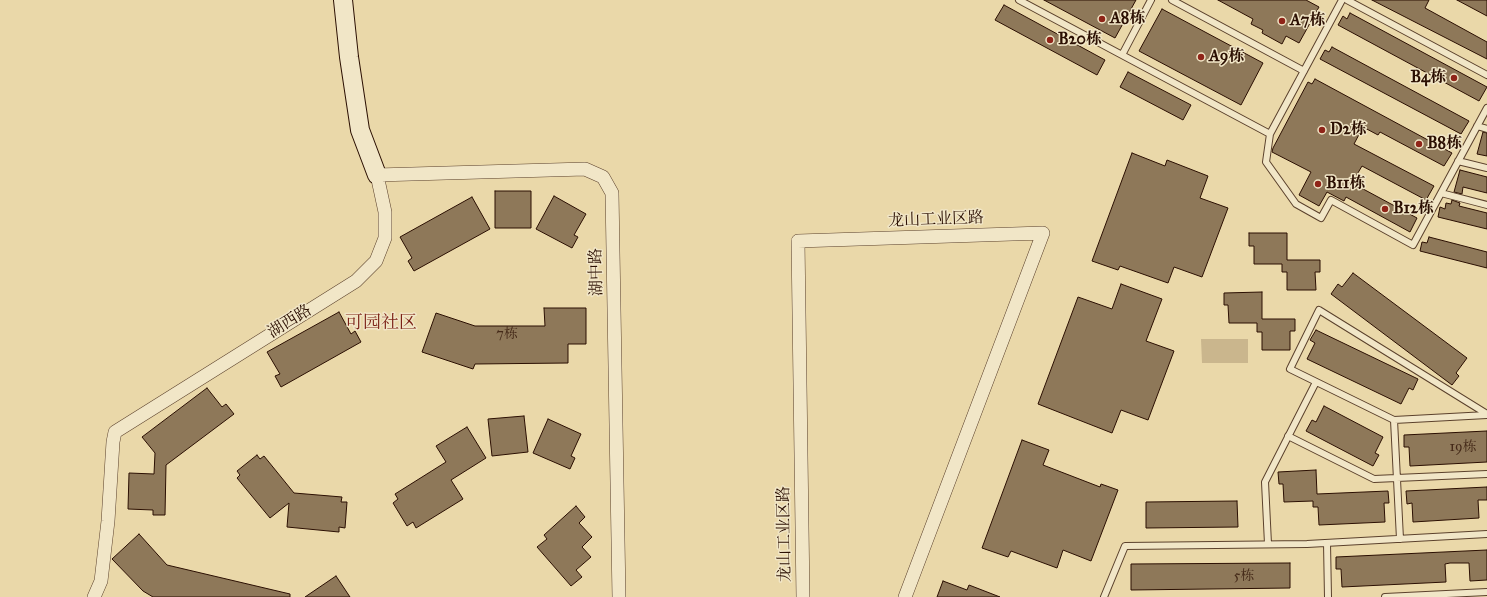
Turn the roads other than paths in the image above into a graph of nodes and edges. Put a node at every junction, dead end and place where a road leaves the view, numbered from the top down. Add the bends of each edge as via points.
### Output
1 (343, 0) edge
2 (1019, 0) edge
3 (1151, 0) edge
4 (1172, 0) edge
5 (1342, 0) edge
6 (1347, 0) edge
7 (1122, 55) junction
8 (1304, 71) junction
9 (1487, 75) edge
10 (1487, 108) edge
11 (1477, 126) junction
12 (1487, 129) edge
13 (1270, 134) junction
14 (1458, 161) junction
15 (1487, 168) edge
16 (377, 175) junction
17 (1441, 193) junction
18 (1487, 205) edge
19 (1316, 382) junction
20 (1487, 414) edge
21 (1394, 420) junction
22 (1288, 436) junction
23 (1487, 474) edge
24 (1397, 478) junction
25 (1487, 534) edge
26 (1400, 539) junction
27 (1327, 542) junction
28 (1268, 544) junction
29 (1487, 592) edge
30 (94, 597) edge
31 (619, 597) edge
32 (803, 597) edge
33 (905, 597) edge
34 (1104, 597) edge
35 (1328, 597) edge
36 (1385, 597) edge

1 - 16 street, 湖西路 via 360,130
2 - 7 lane
3 - 7 lane
4 - 8 lane
5 - 8 lane
6 - 9 lane
7 - 13 lane
8 - 13 lane
10 - 11 lane
11 - 12 lane
11 - 14 lane
13 - 17 lane via 1266,162 1296,204 1321,218 1330,200 1413,245
14 - 15 lane
14 - 17 lane
16 - 30 street, 湖西路 via 385,212 385,238 376,261 356,281 115,432 112,442 108,521 101,580
16 - 31 street, 湖中路 via 585,169 603,177 612,193
17 - 18 lane
19 - 20 lane via 1290,369 1319,310
19 - 21 lane
19 - 22 lane
20 - 21 lane
21 - 24 lane
22 - 24 lane via 1374,479
22 - 28 lane via 1265,482
23 - 24 lane
24 - 26 lane
25 - 26 lane
26 - 27 lane
27 - 28 lane
27 - 35 lane
28 - 34 lane via 1125,546
29 - 36 lane
32 - 33 street, 龙山工业区路 via 798,241 1042,233

